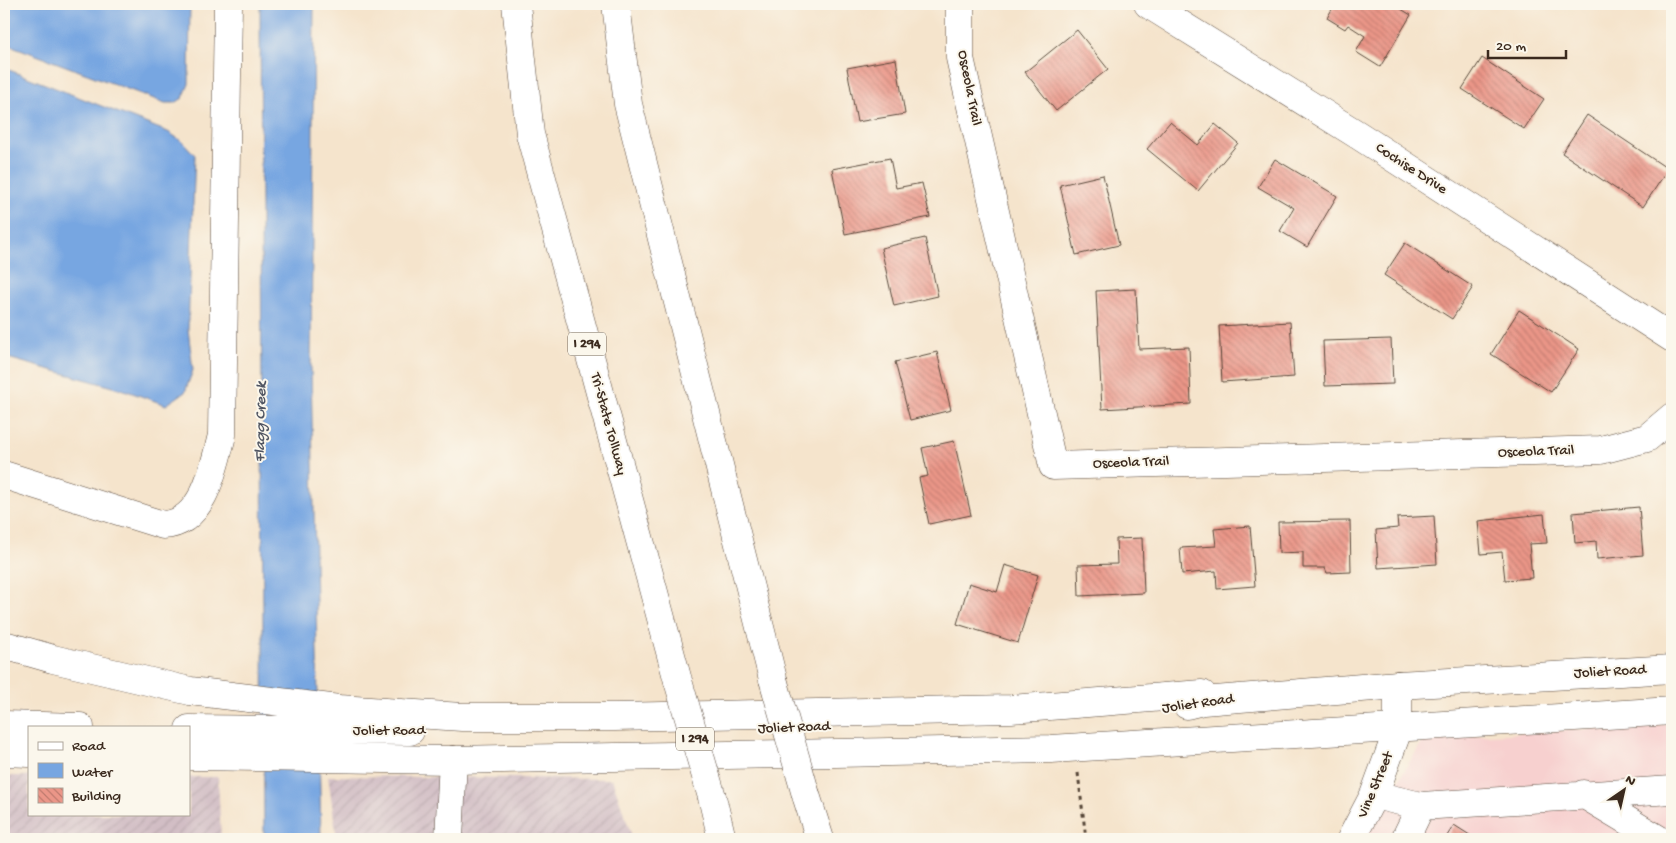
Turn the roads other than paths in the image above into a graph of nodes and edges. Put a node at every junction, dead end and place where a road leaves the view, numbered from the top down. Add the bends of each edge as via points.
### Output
1 (228, 4) edge
2 (516, 4) edge
3 (616, 4) edge
4 (960, 4) edge
5 (1148, 4) edge
6 (1672, 338) edge
7 (1672, 418) edge
8 (4, 475) edge
9 (4, 645) edge
10 (1672, 669) edge
11 (1398, 685) junction
12 (1672, 711) edge
13 (339, 720) junction
14 (4, 725) edge
15 (42, 726) edge
16 (190, 729) edge
17 (1398, 730) junction
18 (4, 752) edge
19 (28, 753) edge
20 (190, 756) edge
21 (453, 760) junction
22 (1672, 790) edge
23 (1583, 794) junction
24 (1374, 795) junction
25 (1421, 806) junction
26 (449, 839) edge
27 (722, 839) edge
28 (820, 839) edge
29 (1351, 839) edge
30 (1405, 839) edge
31 (1658, 839) edge

1 - 8 main road via 222,435 215,464 200,499 186,519 176,525 163,525
2 - 27 main road, Tri-State Tollway / I 294, bridge via 530,134
3 - 28 main road, bridge via 628,104 773,679
4 - 7 main road, Osceola Trail via 960,58 1053,466 1601,450 1646,438
5 - 6 main road, Cochise Drive
9 - 13 main road via 190,691 231,696
10 - 11 main road, Joliet Road
11 - 13 main road, Joliet Road via 1203,701 1202,694 1011,709
11 - 17 main road
12 - 17 main road, Joliet Road
13 - 16 main road, Joliet Road via 231,730
14 - 15 main road
17 - 21 main road, Joliet Road via 1074,748
17 - 24 main road, Vine Street
18 - 19 main road
20 - 21 main road, Joliet Road
21 - 26 main road
22 - 23 main road
23 - 25 main road
23 - 31 main road
24 - 25 main road
24 - 29 main road, Vine Street
25 - 30 main road

